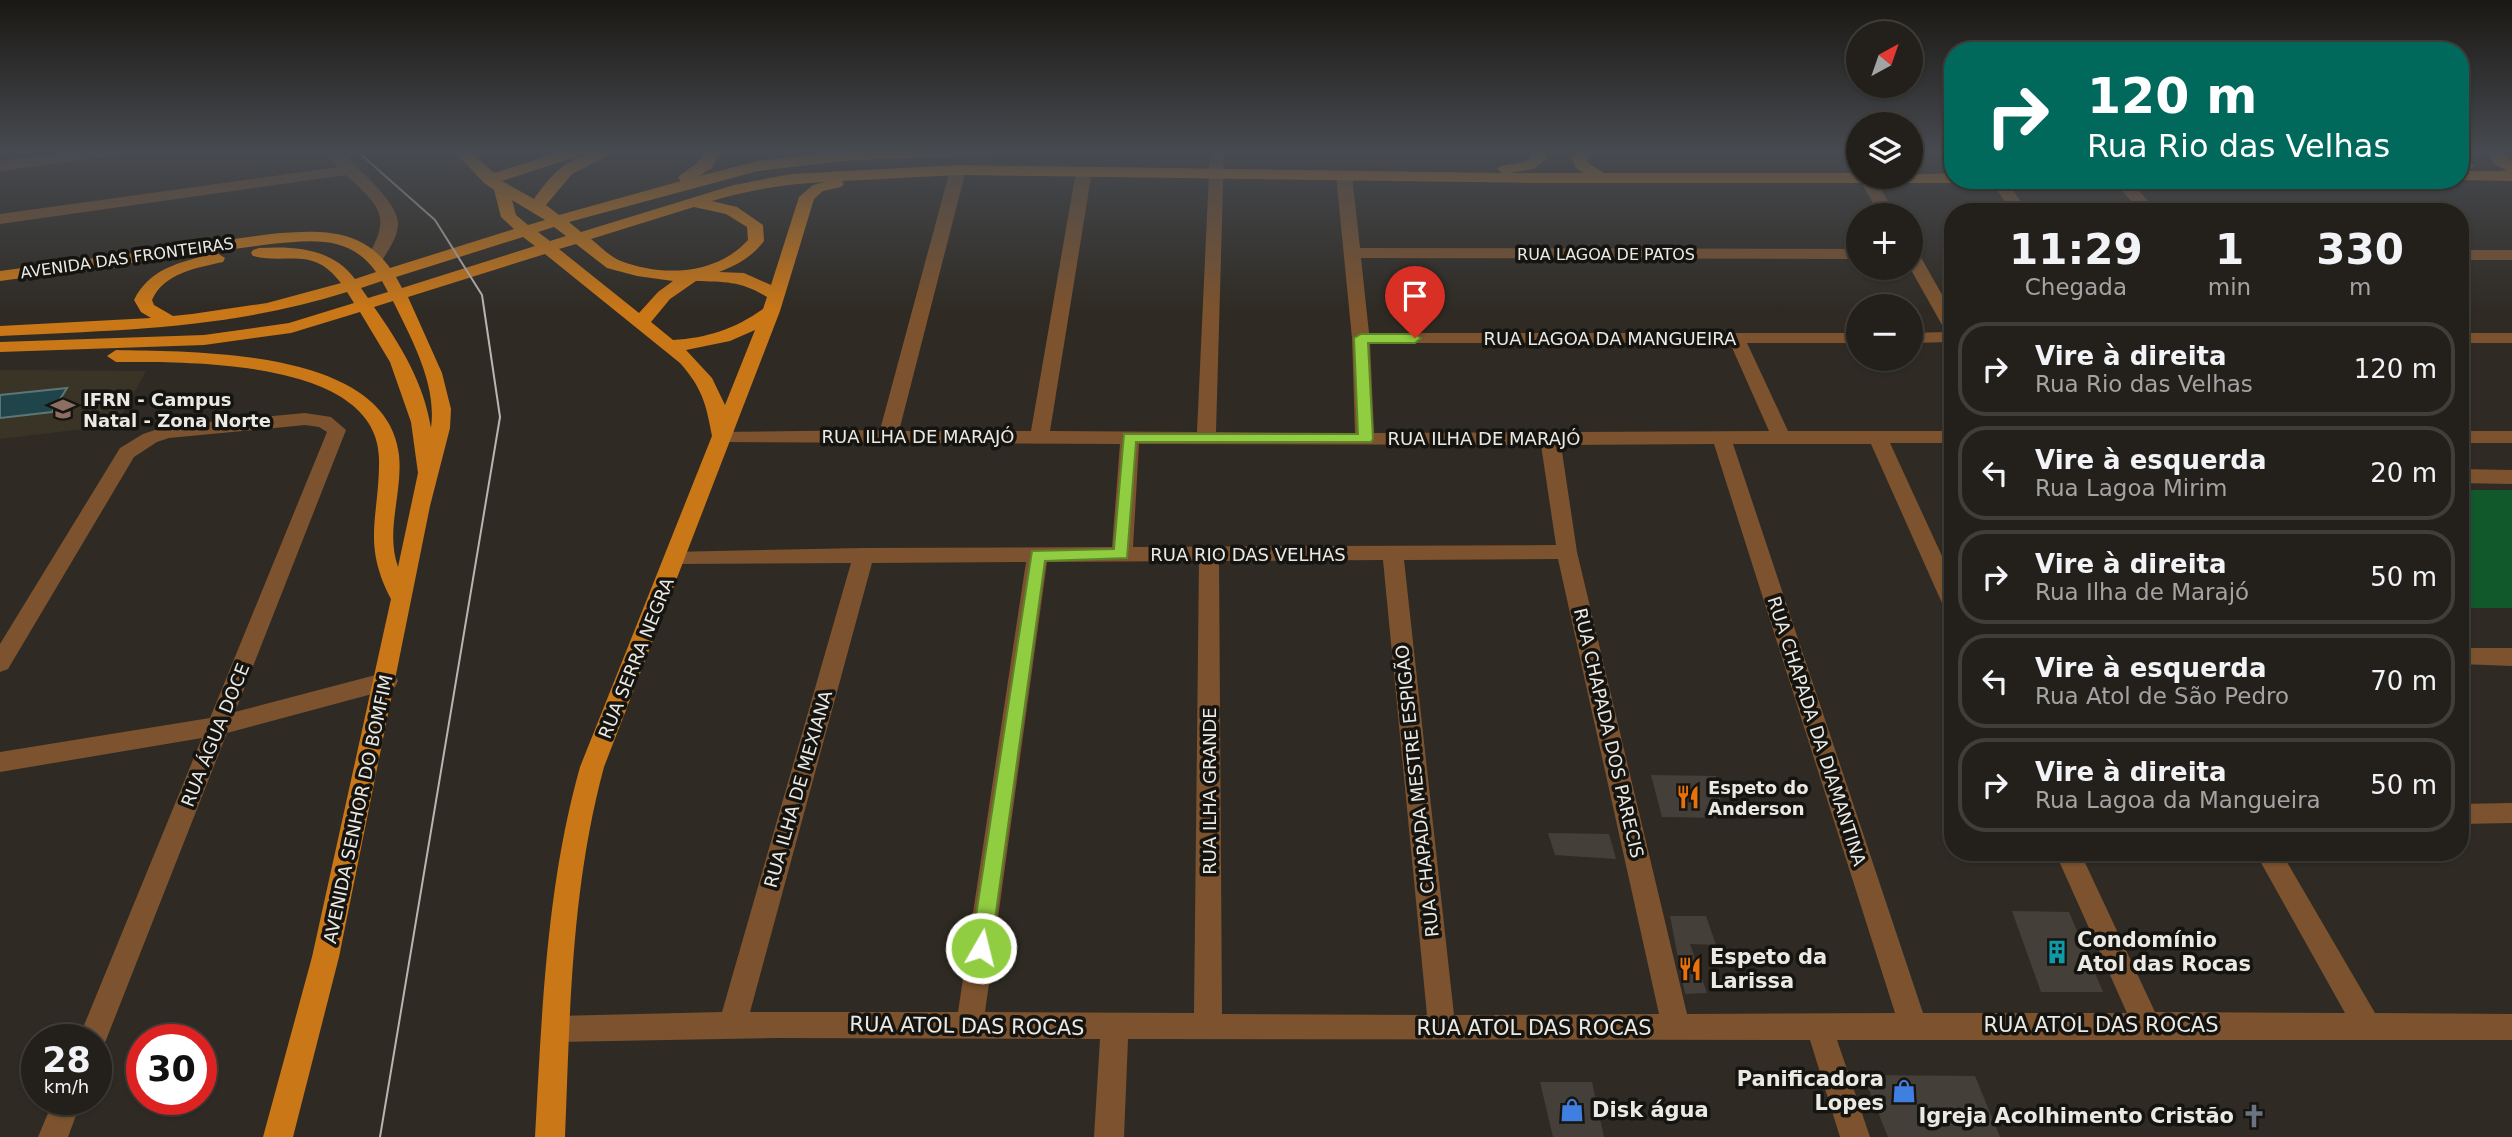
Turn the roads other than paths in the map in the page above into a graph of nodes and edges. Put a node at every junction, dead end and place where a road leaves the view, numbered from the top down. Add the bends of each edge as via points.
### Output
1 (107, 204) edge
2 (381, 204) edge
3 (504, 204) edge
4 (533, 204) edge
5 (611, 204) edge
6 (683, 204) edge
7 (703, 204) edge
8 (805, 204) edge
9 (949, 204) edge
10 (1078, 204) edge
11 (1216, 204) edge
12 (1347, 204) edge
13 (537, 206) joint
14 (0, 219) edge
15 (1353, 253) junction
16 (1846, 254) edge
17 (2469, 255) edge
18 (2512, 255) edge
19 (375, 258) junction
20 (1923, 275) edge
21 (0, 276) edge
22 (692, 277) junction
23 (773, 303) junction
24 (1944, 313) edge
25 (172, 323) junction
26 (641, 323) junction
27 (0, 331) edge
28 (1944, 337) edge
29 (1361, 338) junction
30 (1736, 338) junction
31 (1846, 338) edge
32 (1923, 338) edge
33 (2469, 338) edge
34 (2512, 338) edge
35 (670, 345) junction
36 (32, 346) junction
37 (0, 347) edge
38 (722, 436) junction
39 (1877, 436) junction
40 (888, 437) junction
41 (1040, 437) junction
42 (1721, 437) junction
43 (1781, 437) junction
44 (1944, 437) edge
45 (2469, 437) edge
46 (2512, 437) edge
47 (1129, 438) junction
48 (1206, 438) junction
49 (1550, 438) junction
50 (1366, 439) junction
51 (2469, 477) edge
52 (2512, 477) edge
53 (427, 479) junction
54 (1567, 552) junction
55 (1122, 554) junction
56 (1393, 554) junction
57 (864, 555) junction
58 (1038, 555) junction
59 (1209, 555) junction
60 (676, 557) junction
61 (1944, 583) edge
62 (402, 599) junction
63 (2469, 656) edge
64 (2512, 657) edge
65 (0, 663) edge
66 (387, 681) junction
67 (218, 726) junction
68 (0, 762) edge
69 (2512, 813) edge
70 (2469, 814) edge
71 (2071, 861) edge
72 (2272, 861) edge
73 (733, 1023) junction
74 (98, 1024) edge
75 (2146, 1024) junction
76 (1913, 1026) junction
77 (2368, 1026) junction
78 (970, 1027) junction
79 (1115, 1027) junction
80 (1208, 1027) junction
81 (1676, 1027) junction
82 (2512, 1027) edge
83 (1441, 1028) junction
84 (556, 1029) junction
85 (1820, 1029) junction
86 (62, 1115) edge
87 (53, 1137) edge
88 (278, 1137) edge
89 (550, 1137) edge
90 (1109, 1137) edge
91 (1855, 1137) edge

1 - 14 street
2 - 19 street via 390,219 389,233
3 - 26 main road via 509,217
4 - 13 main road
5 - 25 main road via 306,300 234,316
6 - 36 main road via 324,320 234,338
7 - 22 main road via 742,215 755,225 757,235 752,247 739,256
8 - 23 main road, RUA SERRA NEGRA
9 - 40 street
10 - 41 street
11 - 48 street
12 - 15 street
13 - 22 main road via 613,264
15 - 16 street, RUA LAGOA DE PATOS
15 - 29 street
17 - 18 street
19 - 21 main road, AVENIDA DAS FRONTEIRAS via 362,247 340,240 293,237
19 - 53 main road via 422,340 441,394 440,443
20 - 24 street
22 - 23 main road via 738,277 756,284
22 - 26 main road via 659,298
23 - 35 main road via 731,335 703,344
23 - 38 main road, RUA SERRA NEGRA
25 - 27 main road
25 - 53 main road via 147,308 145,293 163,276 192,263 254,253 293,252 320,258 342,273 395,351 420,412
26 - 35 main road
28 - 32 street
29 - 30 street, RUA LAGOA DA MANGUEIRA
29 - 50 street
30 - 31 street, RUA LAGOA DA MANGUEIRA
30 - 43 street
33 - 34 street
35 - 38 main road via 706,382
36 - 37 main road
36 - 62 main road via 82,356 252,363 316,378 349,394 379,422 386,436 383,556
38 - 40 street, RUA ILHA DE MARAJÓ
38 - 60 main road, RUA SERRA NEGRA
39 - 43 street, RUA ILHA DE MARAJÓ
39 - 44 street, RUA ILHA DE MARAJÓ
39 - 61 street
40 - 41 street, RUA ILHA DE MARAJÓ
41 - 47 street, RUA ILHA DE MARAJÓ
42 - 43 street, RUA ILHA DE MARAJÓ
42 - 49 street, RUA ILHA DE MARAJÓ
42 - 76 street, RUA CHAPADA DA DIAMANTINA
45 - 46 street
47 - 48 street, RUA ILHA DE MARAJÓ
47 - 55 street
48 - 50 street, RUA ILHA DE MARAJÓ
49 - 50 street, RUA ILHA DE MARAJÓ
49 - 54 street, RUA CHAPADA DOS PARECIS
51 - 52 street
53 - 62 main road, AVENIDA SENHOR DO BOMFIM
54 - 56 street, RUA RIO DAS VELHAS
54 - 81 street, RUA CHAPADA DOS PARECIS
55 - 58 street, RUA RIO DAS VELHAS
55 - 59 street, RUA RIO DAS VELHAS
56 - 59 street, RUA RIO DAS VELHAS
56 - 83 street, RUA CHAPADA MESTRE ESPIGÃO
57 - 58 street, RUA RIO DAS VELHAS
57 - 60 street, RUA RIO DAS VELHAS
57 - 73 street, RUA ILHA DE MEXIANA
58 - 78 street
59 - 80 street, RUA ILHA GRANDE
60 - 84 main road, RUA SERRA NEGRA via 579,807 565,886
62 - 66 main road, AVENIDA SENHOR DO BOMFIM
63 - 64 street
65 - 67 street, RUA ÁGUA DOCE via 127,453 167,432 324,421 337,430
66 - 67 street
66 - 88 main road, AVENIDA SENHOR DO BOMFIM via 313,1013
67 - 68 street
67 - 74 street, RUA ÁGUA DOCE
69 - 70 street
71 - 75 street
72 - 77 street
73 - 78 street, RUA ATOL DAS ROCAS
73 - 84 street, RUA ATOL DAS ROCAS
75 - 76 street, RUA ATOL DAS ROCAS
75 - 77 street, RUA ATOL DAS ROCAS
76 - 85 street, RUA ATOL DAS ROCAS
77 - 82 street, RUA ATOL DAS ROCAS
78 - 79 street, RUA ATOL DAS ROCAS
79 - 80 street, RUA ATOL DAS ROCAS
79 - 90 street
80 - 83 street, RUA ATOL DAS ROCAS
81 - 83 street, RUA ATOL DAS ROCAS
81 - 85 street, RUA ATOL DAS ROCAS
84 - 89 main road, RUA SERRA NEGRA
85 - 91 street
86 - 87 street

